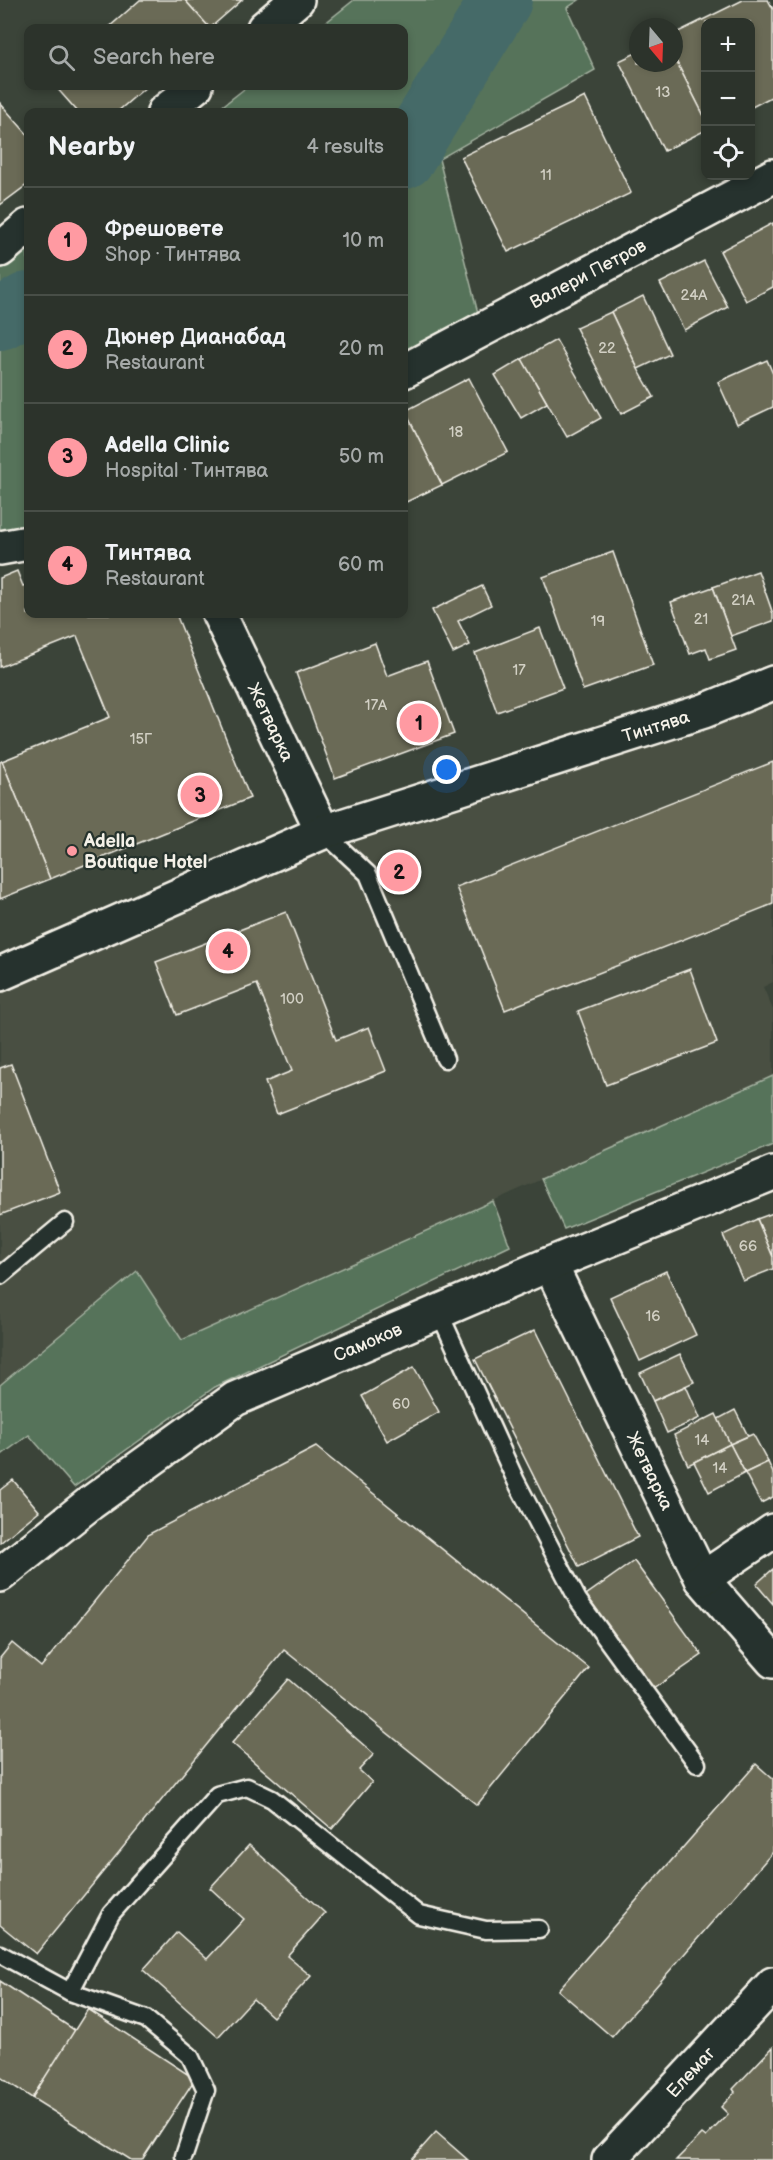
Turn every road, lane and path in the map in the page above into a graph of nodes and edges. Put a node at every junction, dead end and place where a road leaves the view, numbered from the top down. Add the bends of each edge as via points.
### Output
1 (191, 90) edge
2 (169, 108) edge
3 (773, 176) edge
4 (24, 229) edge
5 (0, 250) edge
6 (408, 369) edge
7 (24, 544) edge
8 (0, 548) edge
9 (221, 618) edge
10 (773, 683) edge
11 (323, 832) junction
12 (0, 974) edge
13 (445, 1059) dead end
14 (773, 1173) edge
15 (64, 1222) dead end
16 (550, 1264) junction
17 (0, 1276) edge
18 (439, 1312) junction
19 (773, 1531) edge
20 (0, 1575) edge
21 (702, 1579) junction
22 (773, 1661) edge
23 (697, 1764) dead end
24 (539, 1929) dead end
25 (0, 1954) edge
26 (773, 1984) edge
27 (70, 1992) junction
28 (184, 2156) dead end
29 (609, 2160) edge

1 - 2 street
3 - 6 street, Валери Петров
4 - 5 street
7 - 8 street
9 - 11 street, Жетварка
10 - 11 street, Тинтява via 704,711
11 - 12 street, Тинтява
11 - 13 lane via 368,874
14 - 16 street, Самоков
15 - 17 lane
16 - 18 street, Самоков
16 - 21 street, Жетварка
18 - 20 street, Самоков via 235,1399 89,1504
18 - 23 lane via 516,1481 578,1600
19 - 21 street
21 - 22 street, Жетварка
24 - 27 lane via 486,1930 419,1914 272,1799 247,1787 217,1795 111,1914
25 - 27 lane
26 - 29 street, Елемаг
27 - 28 lane via 146,2019 190,2056 206,2090

